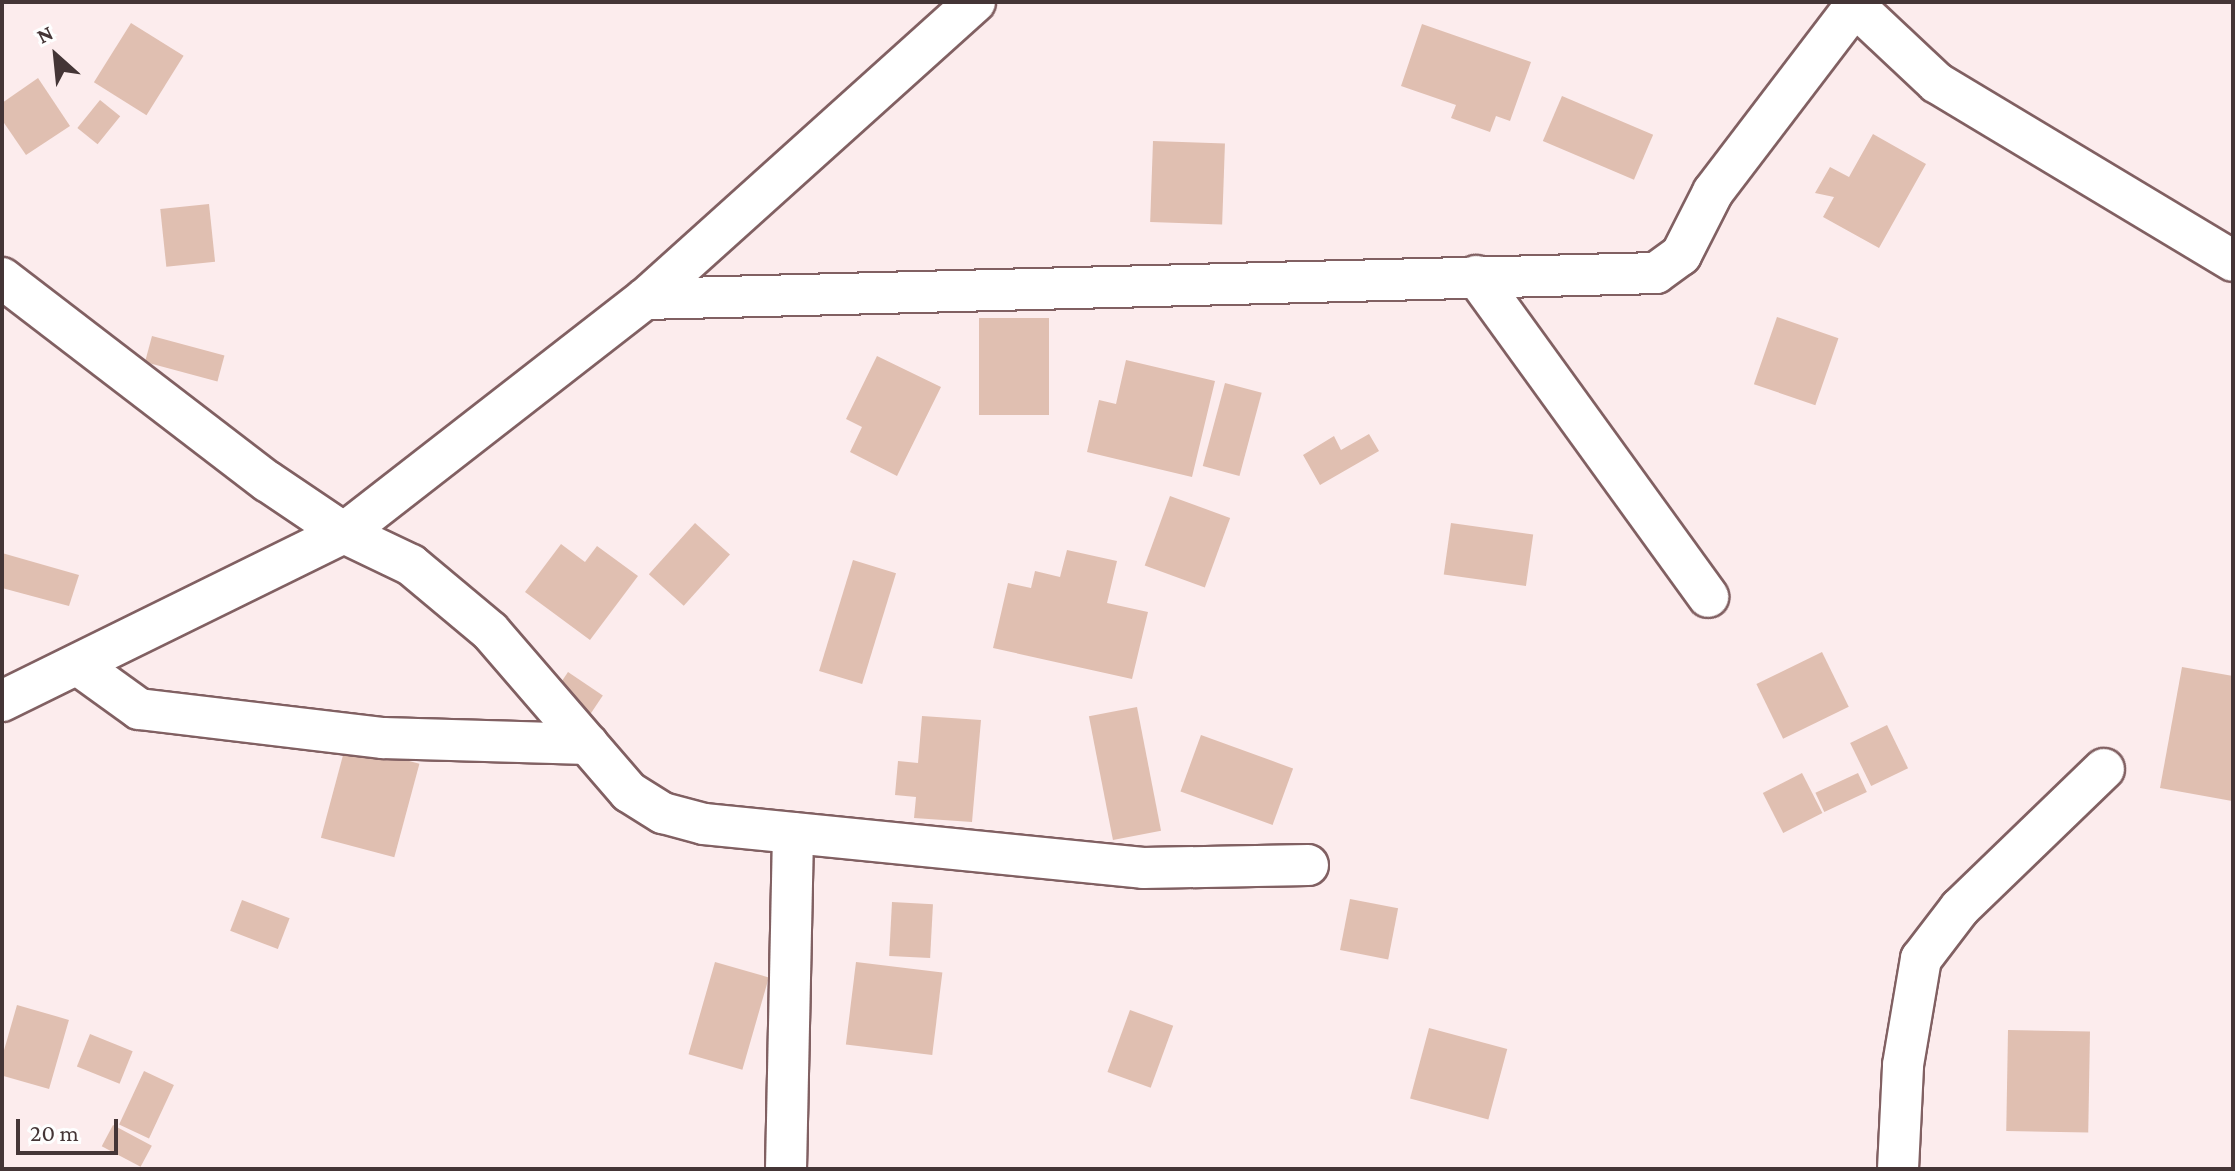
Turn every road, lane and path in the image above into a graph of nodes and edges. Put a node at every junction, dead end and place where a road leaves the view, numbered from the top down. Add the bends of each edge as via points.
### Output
1 (975, 2) edge
2 (1856, 4) edge
3 (2233, 261) edge
4 (1476, 276) junction
5 (2, 278) edge
6 (645, 299) junction
7 (344, 533) junction
8 (1708, 597) dead end
9 (78, 665) junction
10 (2, 701) edge
11 (588, 744) junction
12 (2104, 769) dead end
13 (793, 833) junction
14 (1308, 865) dead end
15 (786, 1169) edge
16 (1898, 1169) edge

1 - 6 street
2 - 3 street via 1961,99
2 - 4 street via 1713,192 1681,255 1656,273
4 - 6 street
4 - 8 street
5 - 7 street via 147,393
6 - 7 street
7 - 9 street
7 - 11 street via 411,565 490,631
9 - 10 street
9 - 11 street via 139,709 383,738
11 - 13 street via 629,792 663,813
12 - 16 street via 1960,908 1921,959 1903,1065
13 - 14 street via 1143,868
13 - 15 street

